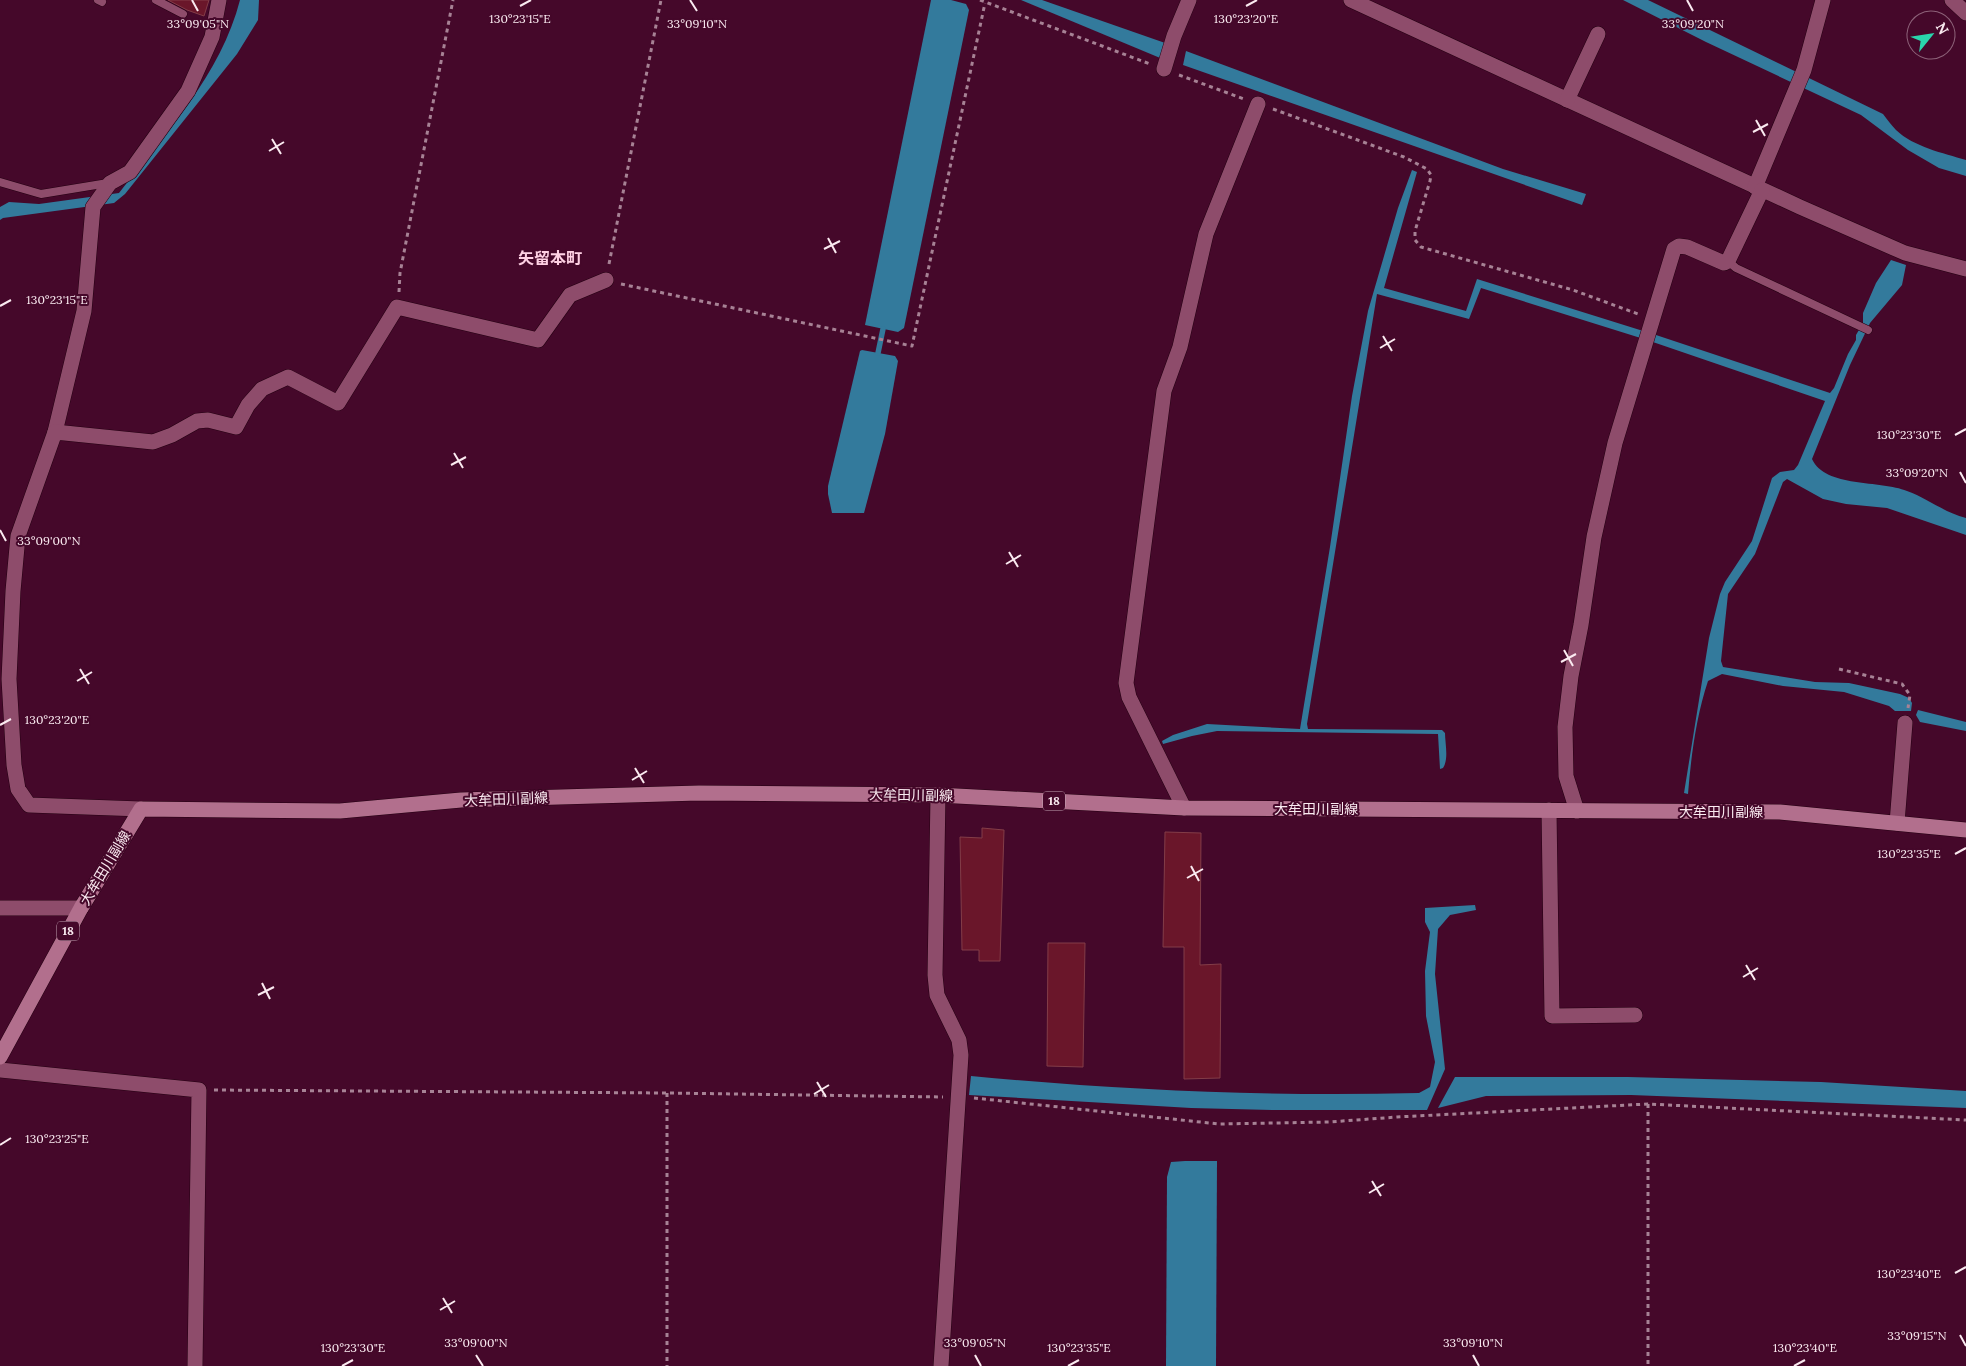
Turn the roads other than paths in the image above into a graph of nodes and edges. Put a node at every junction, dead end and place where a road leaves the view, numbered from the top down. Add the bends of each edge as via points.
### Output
1 (156, 0) edge
2 (219, 0) edge
3 (1189, 0) edge
4 (1824, 0) edge
5 (1952, 0) edge
6 (1357, 1) edge
7 (1966, 13) edge
8 (183, 14) dead end
9 (1598, 34) dead end
10 (1165, 64) road end
11 (1567, 100) junction
12 (1258, 104) road end
13 (0, 182) edge
14 (110, 183) junction
15 (1759, 188) junction
16 (1728, 261) junction
17 (1966, 269) edge
18 (606, 280) road end
19 (1868, 330) dead end
20 (56, 432) junction
21 (1905, 723) road end
22 (938, 795) junction
23 (1184, 808) junction
24 (142, 809) junction
25 (1549, 810) junction
26 (1577, 811) junction
27 (1897, 823) junction
28 (1966, 830) edge
29 (0, 908) edge
30 (80, 908) junction
31 (1635, 1015) dead end
32 (0, 1058) edge
33 (0, 1070) edge
34 (195, 1366) edge
35 (941, 1366) edge

1 - 8 lane
2 - 14 street via 212,37 188,91 130,172
3 - 10 street
4 - 15 street via 1804,70
5 - 7 street
6 - 11 street
9 - 11 street
11 - 15 street
12 - 23 street via 1206,234 1180,347 1164,391 1126,683 1129,697
13 - 14 lane via 41,194
14 - 20 street via 93,207 84,310
15 - 16 street
15 - 17 street via 1905,253
16 - 19 lane via 1736,268
16 - 26 street via 1724,263 1687,247 1674,249 1615,443 1594,537 1565,727 1566,776
18 - 20 street via 570,295 538,340 397,307 338,403 288,377 262,389 248,405 236,427 208,420 197,421 153,442
20 - 24 street via 18,536 9,679 18,789 29,805
21 - 27 street
22 - 23 main road, 大牟田川副線 / 18
22 - 24 main road, 大牟田川副線 / 18 via 699,793 460,800 340,812
22 - 35 street via 935,974 937,995 959,1040 961,1055
23 - 25 main road, 大牟田川副線 / 18
24 - 30 main road, 大牟田川副線 / 18
25 - 26 main road, 大牟田川副線 / 18
25 - 31 street via 1552,1016
26 - 27 main road, 大牟田川副線 / 18 via 1780,812
27 - 28 main road, 大牟田川副線 / 18
29 - 30 street
30 - 32 main road, 大牟田川副線 / 18
33 - 34 street via 199,1090

